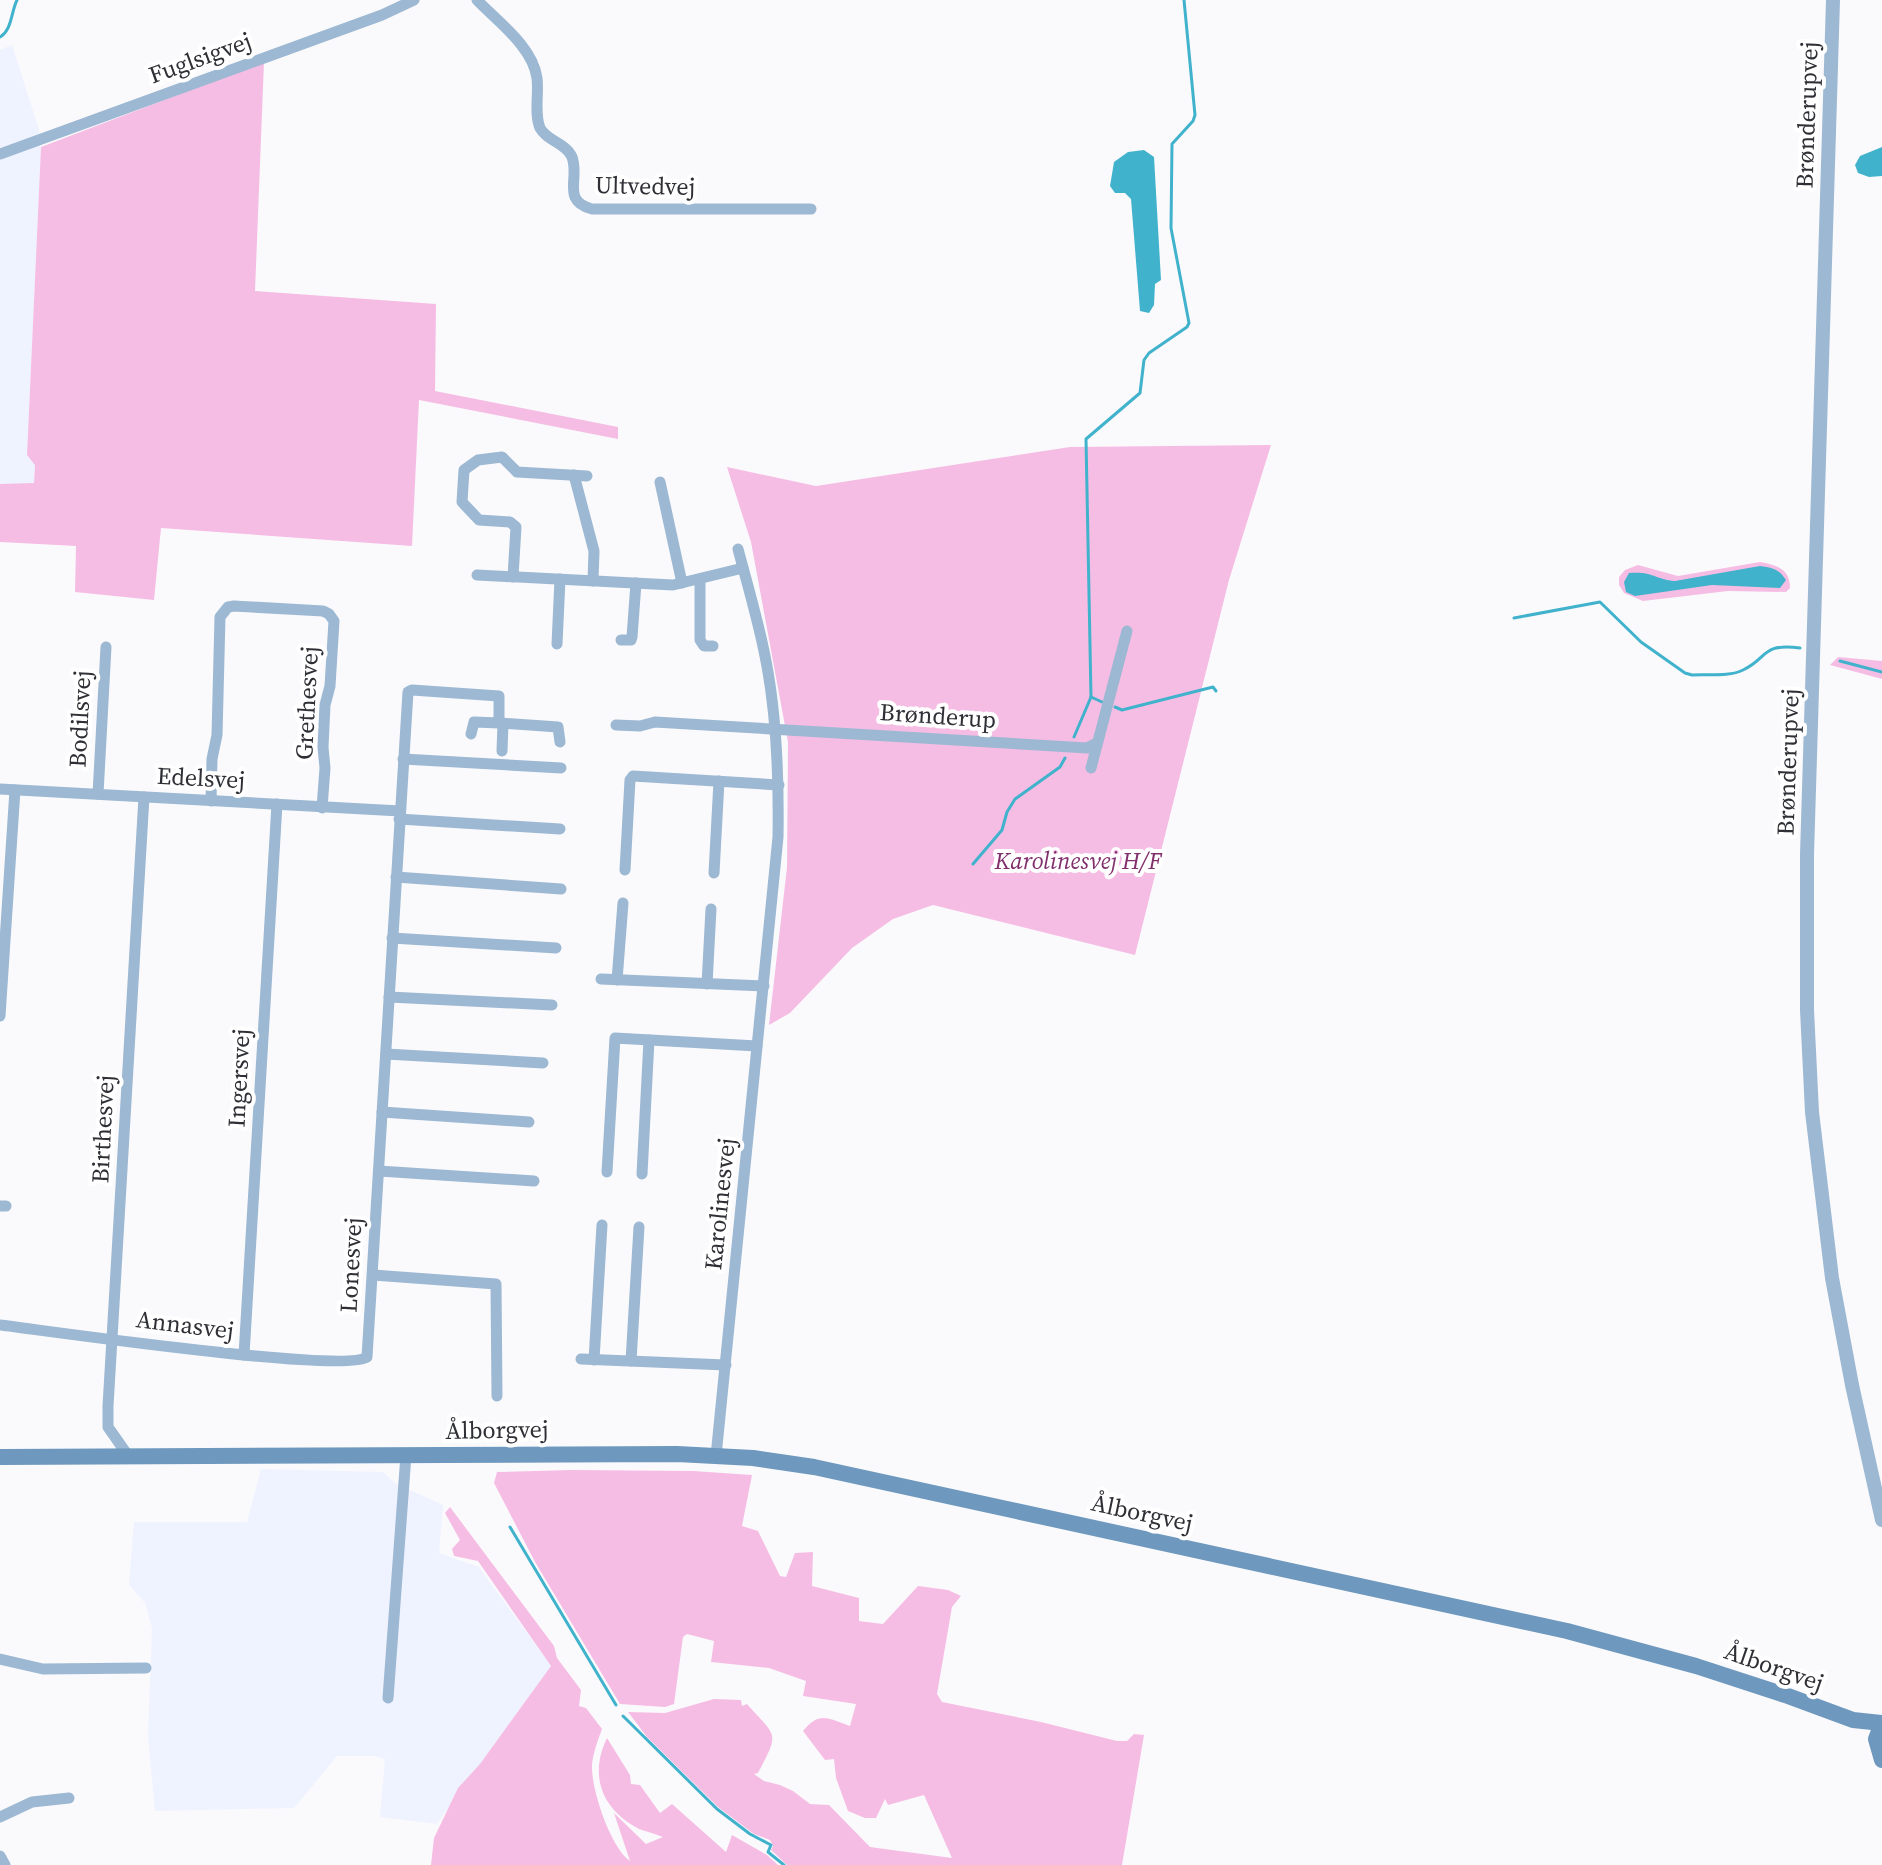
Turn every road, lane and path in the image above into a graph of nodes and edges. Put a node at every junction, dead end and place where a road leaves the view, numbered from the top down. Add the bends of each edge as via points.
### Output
1 (414, 0) edge
2 (477, 0) edge
3 (1833, 0) edge
4 (0, 154) edge
5 (811, 209) dead end
6 (574, 475) junction
7 (587, 476) dead end
8 (660, 482) dead end
9 (738, 549) dead end
10 (743, 568) junction
11 (477, 575) dead end
12 (513, 577) junction
13 (560, 579) junction
14 (700, 579) junction
15 (593, 581) junction
16 (636, 583) junction
17 (682, 583) junction
18 (1127, 631) dead end
19 (621, 640) dead end
20 (557, 644) dead end
21 (713, 646) dead end
22 (106, 647) dead end
23 (501, 723) junction
24 (616, 725) dead end
25 (775, 727) junction
26 (471, 734) dead end
27 (560, 742) dead end
28 (1097, 743) junction
29 (502, 751) dead end
30 (403, 759) junction
31 (561, 768) dead end
32 (1091, 768) dead end
33 (719, 781) junction
34 (779, 785) junction
35 (0, 789) edge
36 (15, 790) junction
37 (98, 794) junction
38 (144, 797) junction
39 (211, 801) junction
40 (277, 804) junction
41 (322, 808) junction
42 (399, 815) junction
43 (560, 829) dead end
44 (625, 870) dead end
45 (714, 873) dead end
46 (396, 877) junction
47 (561, 889) dead end
48 (623, 903) dead end
49 (711, 909) dead end
50 (392, 938) junction
51 (556, 948) dead end
52 (2, 959) edge
53 (601, 979) dead end
54 (617, 980) junction
55 (707, 984) junction
56 (764, 986) junction
57 (389, 997) junction
58 (552, 1005) dead end
59 (0, 1016) edge
60 (649, 1040) junction
61 (757, 1046) junction
62 (386, 1054) junction
63 (543, 1063) dead end
64 (382, 1112) junction
65 (529, 1122) dead end
66 (379, 1171) junction
67 (607, 1172) dead end
68 (642, 1174) dead end
69 (534, 1181) dead end
70 (602, 1225) dead end
71 (639, 1227) dead end
72 (373, 1275) junction
73 (0, 1325) edge
74 (112, 1338) junction
75 (244, 1355) junction
76 (581, 1359) dead end
77 (364, 1360) joint
78 (594, 1360) junction
79 (631, 1361) junction
80 (726, 1365) junction
81 (497, 1396) dead end
82 (406, 1455) junction
83 (716, 1456) junction
84 (0, 1457) edge
85 (129, 1457) junction
86 (1882, 1520) edge
87 (0, 1659) edge
88 (146, 1668) dead end
89 (388, 1698) dead end
90 (1853, 1720) junction
91 (1882, 1723) edge
92 (1879, 1754) edge
93 (69, 1798) dead end
94 (0, 1817) edge
95 (0, 1856) edge
96 (5, 1865) edge

1 - 4 street, Fuglsigvej
2 - 5 street, Ultvedvej via 533,61 538,124 572,158 575,198 582,207
3 - 86 street, Brønderupvej via 1807,1010 1812,1112 1832,1278
6 - 7 street
6 - 12 street via 517,472 502,457 475,461 462,472 461,499 477,518 516,527
6 - 15 street via 594,551
8 - 17 street
9 - 10 street, Karolinesvej
10 - 14 street
10 - 25 street, Karolinesvej via 764,651
11 - 12 street
12 - 13 street
13 - 15 street
13 - 20 street
14 - 17 street
14 - 21 street via 700,640
15 - 16 street
16 - 17 street
16 - 19 street via 632,637
18 - 28 street
22 - 37 street, Bodilsvej
23 - 26 street via 474,722
23 - 27 street via 558,727
23 - 29 street, Lonesvej
23 - 30 street, Lonesvej via 497,695 410,691
24 - 25 street
25 - 28 street, Brønderup via 1087,748
25 - 34 street, Karolinesvej
28 - 32 street
30 - 31 street
30 - 42 street, Lonesvej
33 - 34 street
33 - 44 street via 631,777
33 - 45 street
34 - 56 street, Karolinesvej
35 - 36 street, Edelsvej
36 - 37 street, Edelsvej
36 - 52 street
37 - 38 street, Edelsvej
38 - 39 street, Edelsvej
38 - 74 street, Birthesvej
39 - 40 street, Edelsvej
39 - 41 street, Grethesvej via 220,617 234,606 323,611 334,621
40 - 41 street, Edelsvej
40 - 75 street, Ingersvej
41 - 42 street, Edelsvej
42 - 43 street
42 - 46 street, Lonesvej
46 - 47 street
46 - 50 street, Lonesvej
48 - 54 street
49 - 55 street
50 - 51 street
50 - 57 street, Lonesvej
52 - 59 street
53 - 54 street
54 - 55 street
55 - 56 street
56 - 61 street, Karolinesvej
57 - 58 street
57 - 62 street, Lonesvej
60 - 61 street
60 - 67 street via 614,1040
60 - 68 street
61 - 80 street, Karolinesvej
62 - 63 street
62 - 64 street, Lonesvej
64 - 65 street
64 - 66 street, Lonesvej
66 - 69 street
66 - 72 street, Lonesvej
70 - 78 street
71 - 79 street
72 - 77 street, Lonesvej
72 - 81 street via 496,1284
73 - 74 street, Annasvej
74 - 75 street, Annasvej
74 - 85 street, Birthesvej via 108,1427
75 - 77 street, Annasvej
76 - 78 street
78 - 79 street
79 - 80 street
80 - 83 street, Karolinesvej
82 - 83 main road, Ålborgvej
82 - 85 main road, Ålborgvej
82 - 89 street
83 - 90 main road, Ålborgvej via 814,1467 1554,1628 1696,1666
84 - 85 main road, Ålborgvej
87 - 88 street via 43,1669
90 - 91 main road, Ålborgvej
90 - 92 main road, Ålborgvej
91 - 92 main road
93 - 94 street via 32,1802
95 - 96 street

